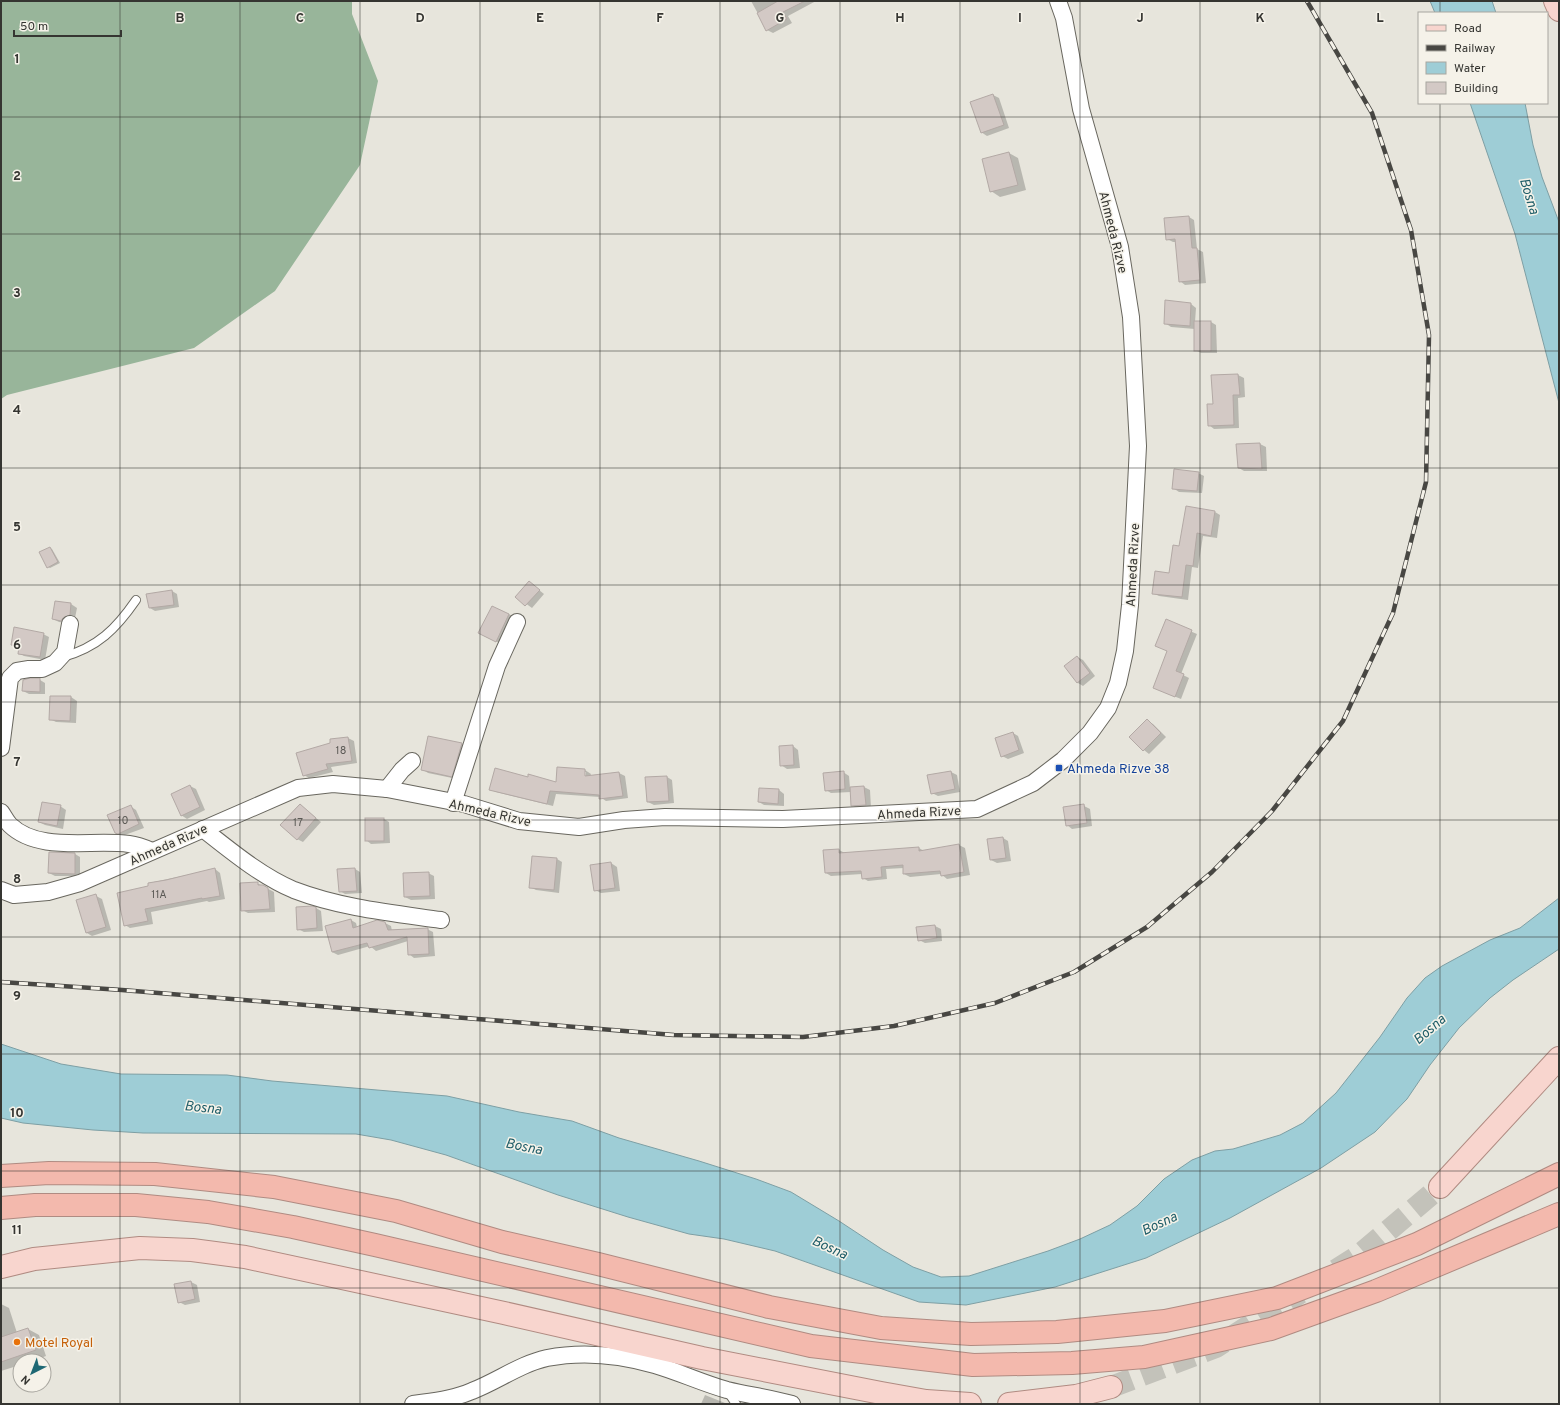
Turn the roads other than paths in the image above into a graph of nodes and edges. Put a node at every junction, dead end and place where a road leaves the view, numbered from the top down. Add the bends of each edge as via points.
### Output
1 (1058, 1) edge
2 (1555, 1) edge
3 (1559, 10) edge
4 (136, 600) dead end
5 (518, 622) dead end
6 (70, 624) dead end
7 (60, 658) junction
8 (1, 748) edge
9 (412, 762) dead end
10 (387, 789) junction
11 (453, 803) junction
12 (1, 812) edge
13 (203, 829) junction
14 (152, 851) junction
15 (1, 890) edge
16 (441, 920) dead end
17 (1559, 1058) edge
18 (1559, 1174) edge
19 (1, 1176) edge
20 (1440, 1187) tunnel mouth
21 (1, 1208) edge
22 (1559, 1214) edge
23 (1, 1267) edge
24 (702, 1358) junction
25 (700, 1380) junction
26 (1111, 1387) tunnel mouth
27 (726, 1390) junction
28 (413, 1404) edge
29 (736, 1404) edge
30 (792, 1404) edge
31 (970, 1404) edge
32 (1008, 1404) edge

1 - 11 street, Ahmeda Rizve via 1064,18 1081,109 1120,247 1131,317 1138,446 1130,605 1125,651 1118,683 1108,708 1090,733 1063,760 1033,783 977,809 783,819 665,817 579,827 519,821
2 - 3 main road
4 - 7 lane via 113,630 79,652
5 - 11 street via 497,666
6 - 7 street via 66,652
7 - 8 street via 42,669 29,668 17,671 10,678
9 - 10 street
10 - 11 street, Ahmeda Rizve
10 - 13 street, Ahmeda Rizve via 333,784 298,788
12 - 14 street via 9,824 24,835 39,840 130,844
13 - 14 street, Ahmeda Rizve
13 - 16 street via 263,873 293,889 350,906
14 - 15 street, Ahmeda Rizve via 80,883 48,892 14,895
17 - 20 main road
18 - 19 highway via 1417,1244 1276,1298 1165,1321 1057,1332 971,1334 881,1328 769,1307 502,1242 396,1211 274,1187 155,1174 49,1172
21 - 22 highway via 35,1205 136,1205 208,1212 368,1243 811,1346 973,1365 1072,1363 1144,1357 1271,1329 1376,1291
23 - 24 main road via 34,1259 140,1248 192,1250 244,1257
24 - 25 street
24 - 31 main road via 926,1401
25 - 27 street
25 - 28 street via 621,1357 597,1354 569,1355 546,1358 528,1364 472,1391
26 - 32 main road via 1076,1396
27 - 29 lane
27 - 30 street

